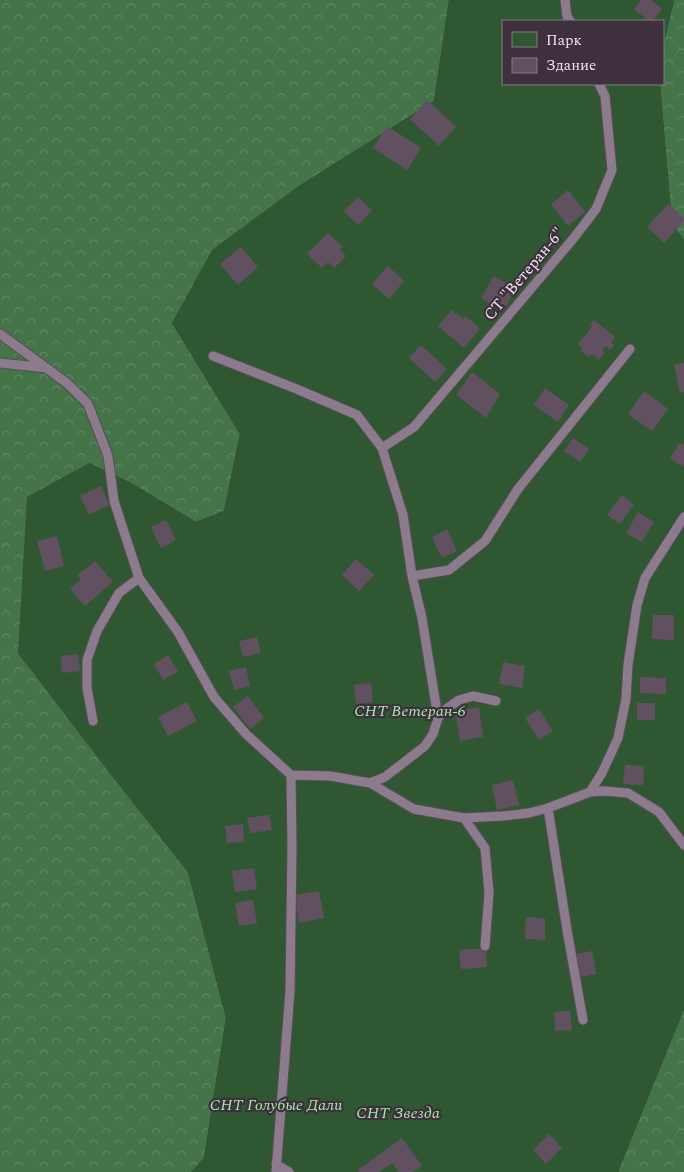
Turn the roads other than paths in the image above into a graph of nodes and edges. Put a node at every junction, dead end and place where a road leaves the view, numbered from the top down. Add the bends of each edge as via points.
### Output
1 (565, 0) edge
2 (569, 20) edge
3 (600, 85) edge
4 (0, 334) edge
5 (630, 350) dead end
6 (213, 356) dead end
7 (0, 363) edge
8 (47, 368) junction
9 (382, 448) junction
10 (684, 517) edge
11 (412, 576) junction
12 (139, 578) junction
13 (496, 701) dead end
14 (438, 718) junction
15 (93, 721) dead end
16 (291, 775) junction
17 (370, 782) junction
18 (590, 792) junction
19 (548, 808) junction
20 (464, 818) junction
21 (684, 845) edge
22 (486, 946) dead end
23 (582, 1020) dead end
24 (276, 1168) edge
25 (289, 1172) edge

1 - 2 lane
3 - 9 lane, СТ "Ветеран-6" via 605,96 612,170 596,209 414,427
4 - 8 lane
5 - 11 lane via 518,489 485,541 449,570
6 - 9 lane via 357,415
7 - 8 lane
8 - 12 lane via 88,404 108,456 114,501
9 - 11 lane via 403,515
10 - 18 lane via 645,578 637,605 618,738
11 - 14 lane
12 - 15 lane via 119,593 97,631 87,660 87,688
12 - 16 lane via 178,632 214,697 246,734
13 - 14 lane via 473,696 460,700
14 - 17 lane via 425,746 385,777
16 - 17 lane
16 - 24 lane via 290,990
17 - 20 lane via 414,809
18 - 19 lane
18 - 21 lane via 628,793 659,812
19 - 20 lane via 529,813
19 - 23 lane
20 - 22 lane via 485,848 489,893
24 - 25 lane

